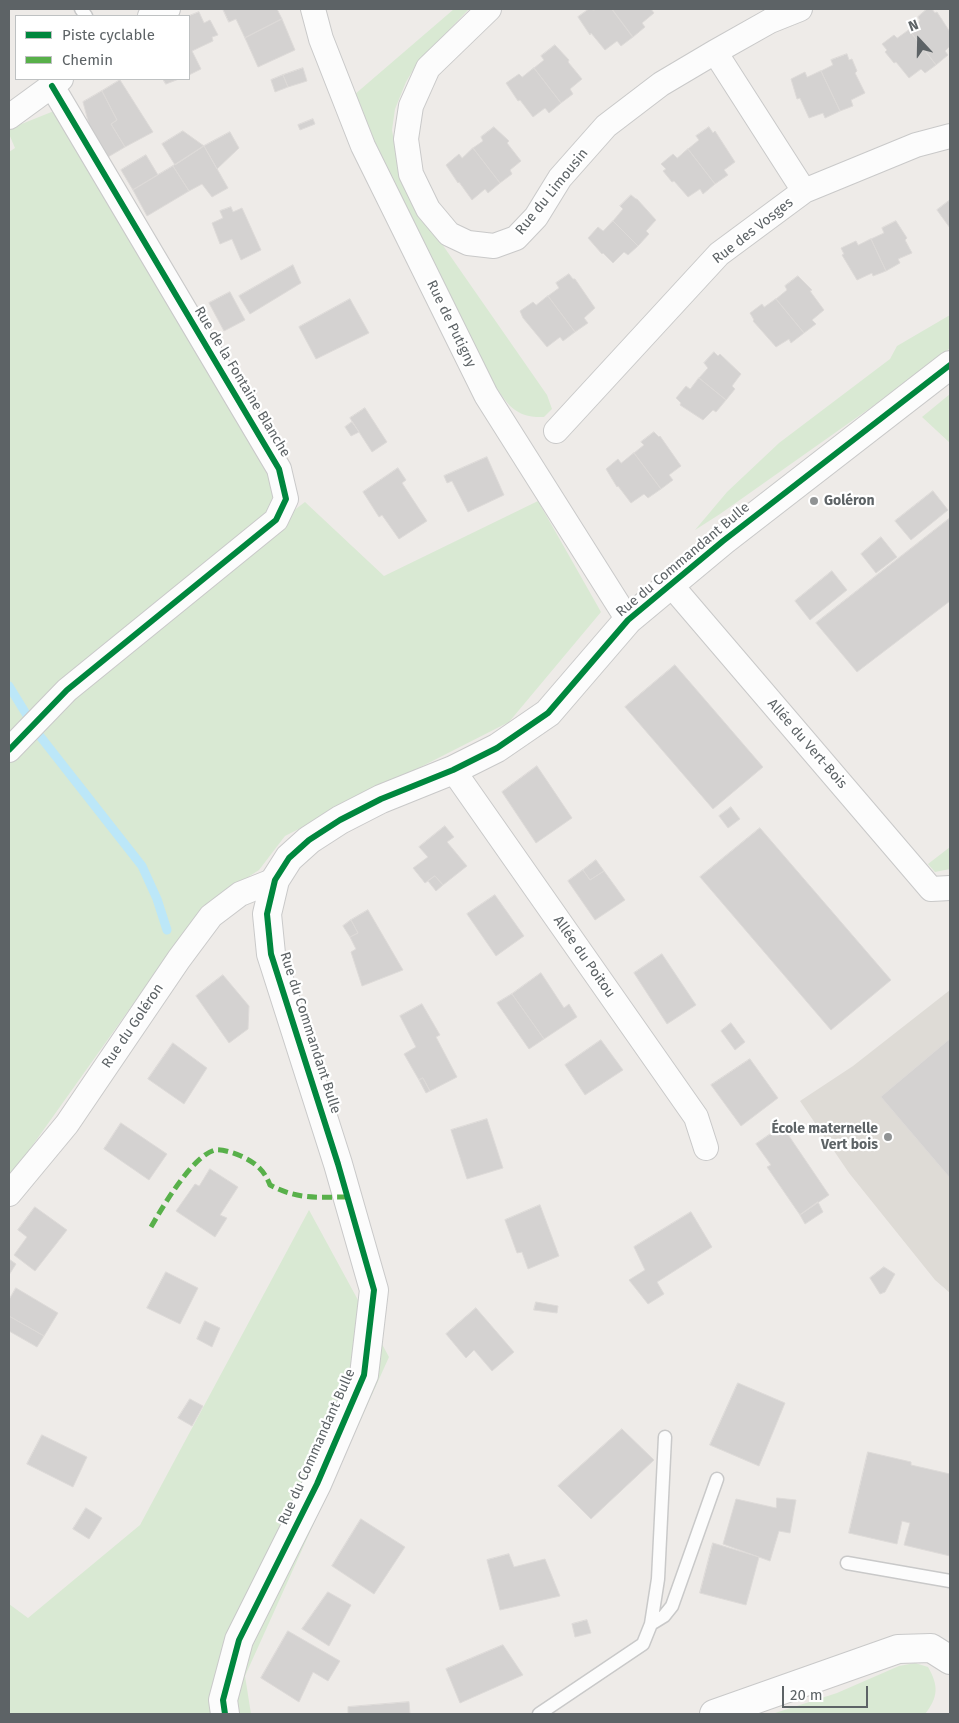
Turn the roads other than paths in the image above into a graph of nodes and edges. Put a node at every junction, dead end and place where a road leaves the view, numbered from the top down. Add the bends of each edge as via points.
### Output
1 (168, 9) edge
2 (314, 9) edge
3 (489, 9) edge
4 (800, 9) edge
5 (153, 15) edge
6 (715, 52) junction
7 (57, 82) edge
8 (9, 117) edge
9 (950, 136) edge
10 (804, 191) junction
11 (950, 366) edge
12 (556, 431) dead end
13 (671, 585) junction
14 (628, 620) junction
15 (9, 750) edge
16 (453, 770) junction
17 (275, 880) junction
18 (950, 888) edge
19 (706, 1148) dead end
20 (9, 1194) edge
21 (665, 1437) dead end
22 (717, 1479) dead end
23 (847, 1563) dead end
24 (950, 1580) edge
25 (651, 1624) junction
26 (950, 1660) edge
27 (225, 1714) edge
28 (539, 1714) edge
29 (714, 1714) edge

1 - 5 street
2 - 14 street, Rue de Putigny via 321,39 363,146 486,395
3 - 6 street, Rue du Limousin via 428,68 411,106 406,139 411,174 428,209 449,234 468,243 494,246 516,238 536,217 560,178 606,126 661,84
4 - 6 street, Rue du Limousin via 770,21
6 - 10 street
7 - 8 street
7 - 15 street, Rue de la Fontaine Blanche via 279,469 286,499 276,520 67,690
9 - 10 street, Rue des Vosges via 916,145
10 - 12 street, Rue des Vosges via 719,254
11 - 13 street, Rue du Commandant Bulle via 723,541
13 - 14 street, Rue du Commandant Bulle
13 - 18 street, Allée du Vert-Bois via 931,889
14 - 16 street, Rue du Commandant Bulle via 548,713 497,748
16 - 17 street, Rue du Commandant Bulle via 340,820 289,858
16 - 19 street, Allée du Poitou via 696,1117
17 - 20 street, Rue du Goléron via 240,894 212,916 67,1124
17 - 27 street, Rue du Commandant Bulle via 267,914 270,954 338,1164 374,1290 364,1375 317,1484 239,1640 223,1700
21 - 25 lane via 658,1578
22 - 25 lane via 672,1606
23 - 24 lane
25 - 28 lane via 643,1644
26 - 29 street via 931,1648 898,1649

